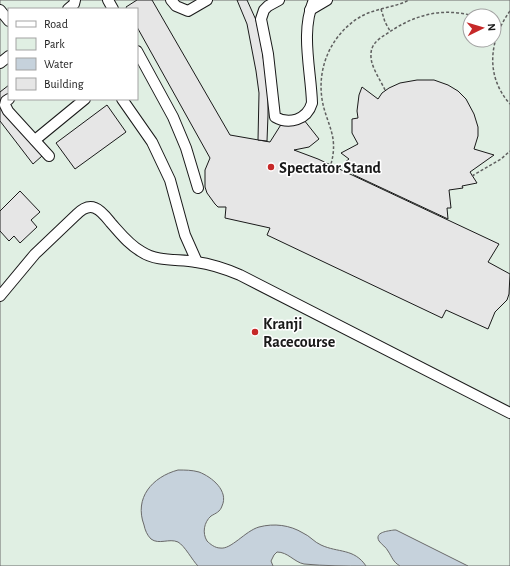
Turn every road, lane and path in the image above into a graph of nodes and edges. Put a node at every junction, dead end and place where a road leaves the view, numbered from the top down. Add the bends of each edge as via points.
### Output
1 (75, 0) edge
2 (171, 0) edge
3 (207, 0) edge
4 (279, 0) edge
5 (314, 0) edge
6 (327, 0) edge
7 (409, 0) edge
8 (69, 8) edge
9 (381, 9) junction
10 (0, 10) edge
11 (310, 10) junction
12 (510, 11) edge
13 (462, 14) edge
14 (8, 20) edge
15 (502, 23) edge
16 (390, 31) junction
17 (493, 48) edge
18 (138, 53) edge
19 (8, 57) edge
20 (0, 63) edge
21 (386, 90) dead end
22 (8, 100) edge
23 (84, 100) edge
24 (123, 100) edge
25 (510, 104) edge
26 (35, 140) junction
27 (510, 151) edge
28 (49, 156) dead end
29 (331, 164) dead end
30 (472, 176) dead end
31 (198, 188) dead end
32 (197, 262) junction
33 (0, 296) edge
34 (510, 413) edge

1 - 8 street
2 - 3 street via 176,6 188,11
4 - 11 street via 264,10 261,19 268,54 275,118 282,121 292,122 303,116 312,103 307,34
5 - 11 street
6 - 11 street
7 - 9 path
9 - 16 path
9 - 29 path via 369,12 341,33 331,46 325,61 322,72 322,99 333,138
10 - 14 street
12 - 15 path
13 - 16 path via 449,12 427,15 405,21
16 - 21 path via 372,46 371,53 374,68
17 - 25 path via 493,66 498,86
18 - 31 street via 173,117
19 - 20 street
22 - 26 street via 5,105 8,111
23 - 26 street
24 - 32 street via 152,142 170,180 185,235
26 - 28 street
27 - 30 path
32 - 33 street via 164,259 142,253 129,243 99,210 88,207 35,254
32 - 34 street via 240,275

